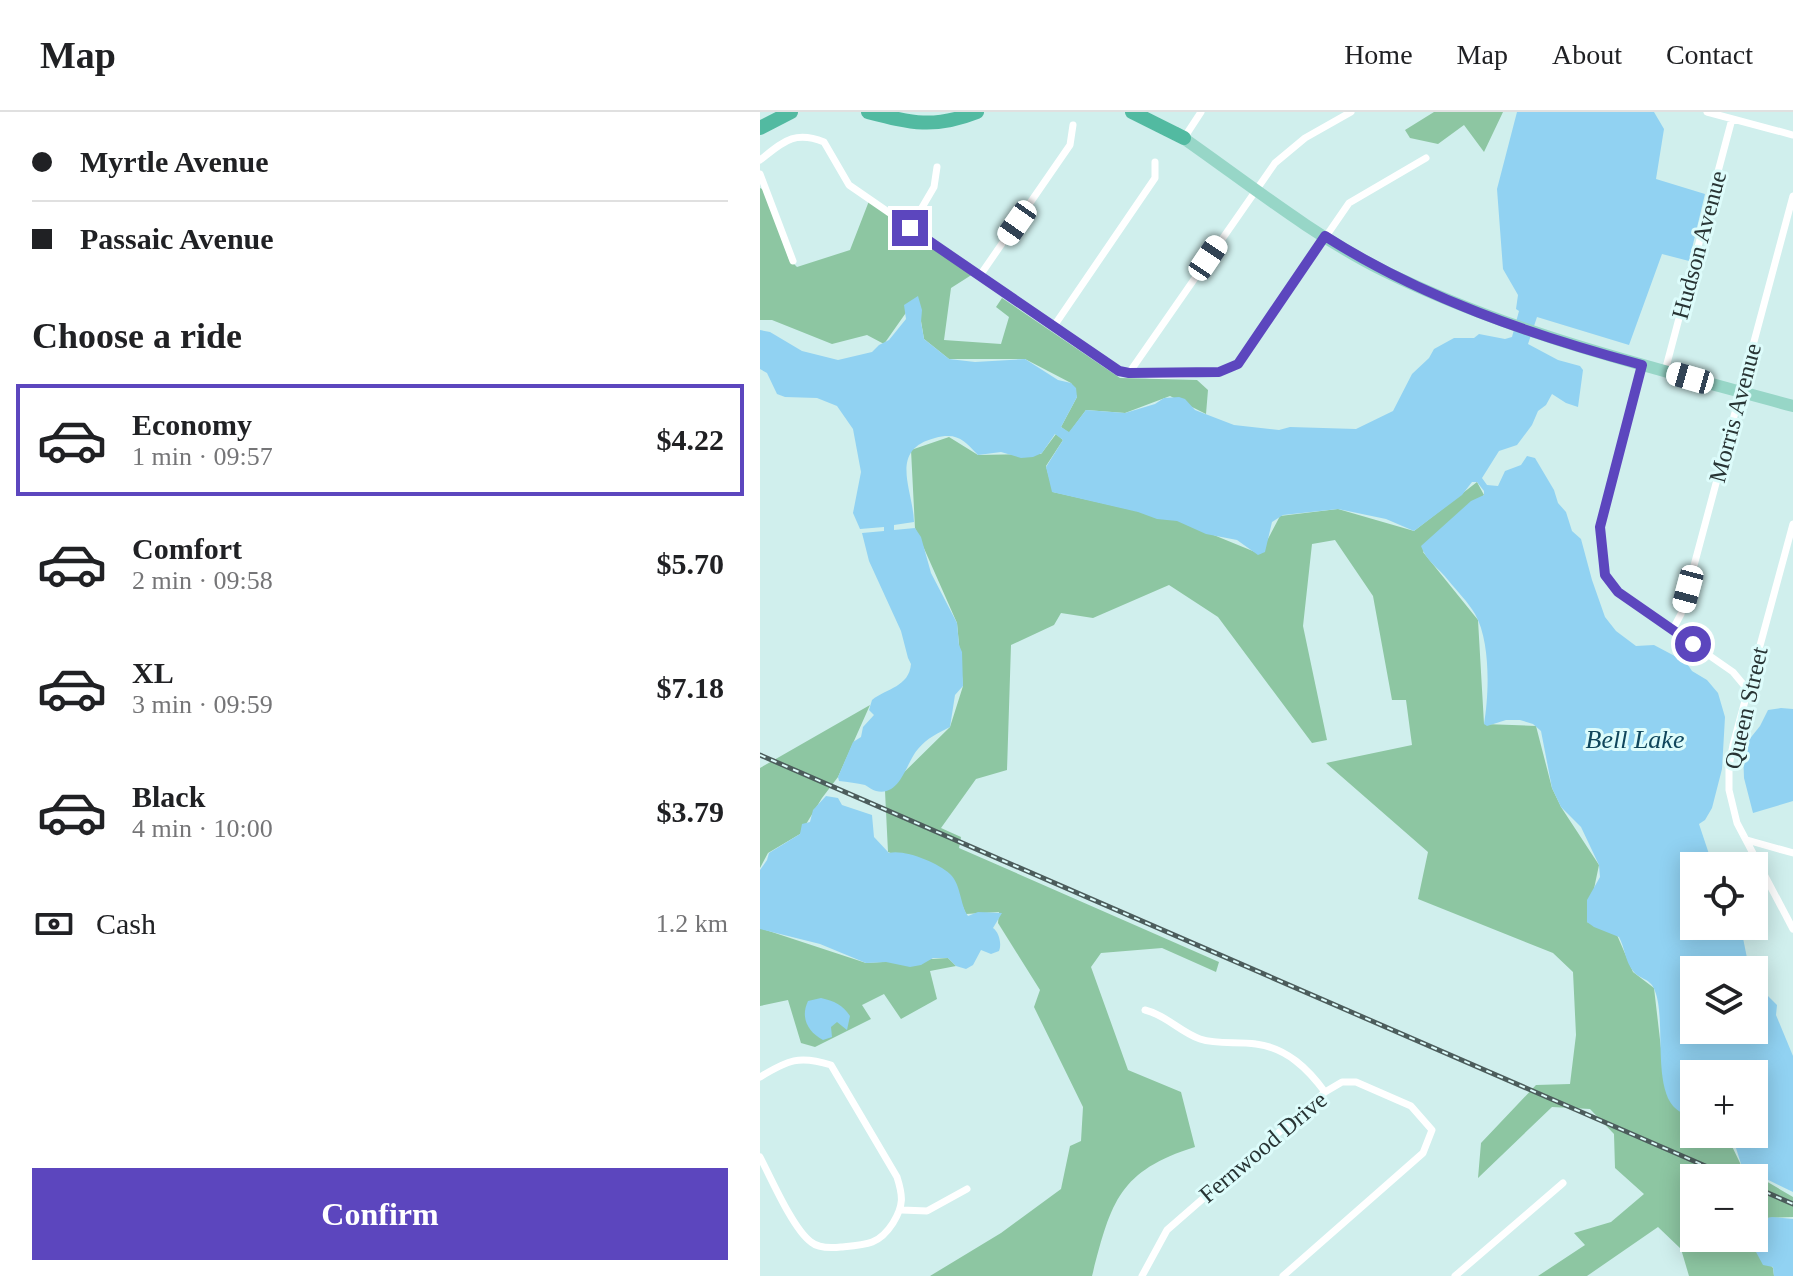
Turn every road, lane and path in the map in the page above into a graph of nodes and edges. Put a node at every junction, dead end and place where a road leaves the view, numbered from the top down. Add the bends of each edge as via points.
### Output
1 (774, 112) edge
2 (791, 112) edge
3 (868, 112) edge
4 (977, 112) edge
5 (1132, 112) edge
6 (1145, 112) edge
7 (1201, 112) edge
8 (1351, 112) edge
9 (1707, 112) edge
10 (1732, 119) junction
11 (760, 125) edge
12 (1073, 125) dead end
13 (1793, 135) edge
14 (1184, 138) junction
15 (1426, 158) dead end
16 (760, 160) edge
17 (1155, 162) dead end
18 (937, 167) dead end
19 (760, 174) edge
20 (1256, 189) junction
21 (1793, 196) edge
22 (910, 228) junction
23 (1325, 236) junction
24 (793, 261) dead end
25 (981, 274) junction
26 (1054, 326) junction
27 (1642, 365) junction
28 (1665, 371) junction
29 (1129, 373) junction
30 (1740, 391) junction
31 (1793, 406) edge
32 (1793, 524) edge
33 (1673, 629) junction
34 (1748, 690) junction
35 (1747, 840) junction
36 (1793, 853) edge
37 (1793, 929) edge
38 (1145, 1010) dead end
39 (760, 1077) edge
40 (1325, 1092) junction
41 (760, 1157) edge
42 (1563, 1183) dead end
43 (967, 1189) dead end
44 (902, 1210) junction
45 (1142, 1276) edge
46 (1283, 1276) edge
47 (1455, 1276) edge

1 - 11 highway
2 - 11 highway
3 - 4 highway via 925,124
5 - 14 highway
6 - 14 main road
7 - 14 street
8 - 20 street via 1290,148
9 - 10 street
10 - 13 street
10 - 28 street, Hudson Avenue
12 - 25 street via 1070,145
14 - 20 main road
15 - 23 street via 1355,198
16 - 22 street via 790,138 824,142 843,179
17 - 26 street via 1155,178
18 - 22 street via 934,187
19 - 24 street
20 - 23 main road
20 - 29 street
21 - 30 street, Morris Avenue
22 - 25 street
23 - 27 main road via 1384,271 1509,325
23 - 29 street via 1238,364 1219,372
25 - 26 street
26 - 29 street
27 - 28 main road
27 - 33 street via 1600,540 1610,583
28 - 30 main road
30 - 31 main road
30 - 33 street, Morris Avenue
32 - 34 street, Queen Street
33 - 34 street via 1733,672
34 - 35 street, Queen Street via 1730,760 1729,790
35 - 36 street
35 - 37 street, Queen Street
38 - 40 street via 1202,1040 1259,1044 1298,1061
39 - 44 street via 789,1060 831,1065 897,1177
40 - 45 street, Fernwood Drive via 1167,1230
40 - 46 street, Fernwood Drive via 1342,1082 1356,1082 1411,1106 1432,1130 1423,1153
41 - 44 street via 813,1245 833,1248 882,1238
42 - 47 street
43 - 44 street via 927,1211

